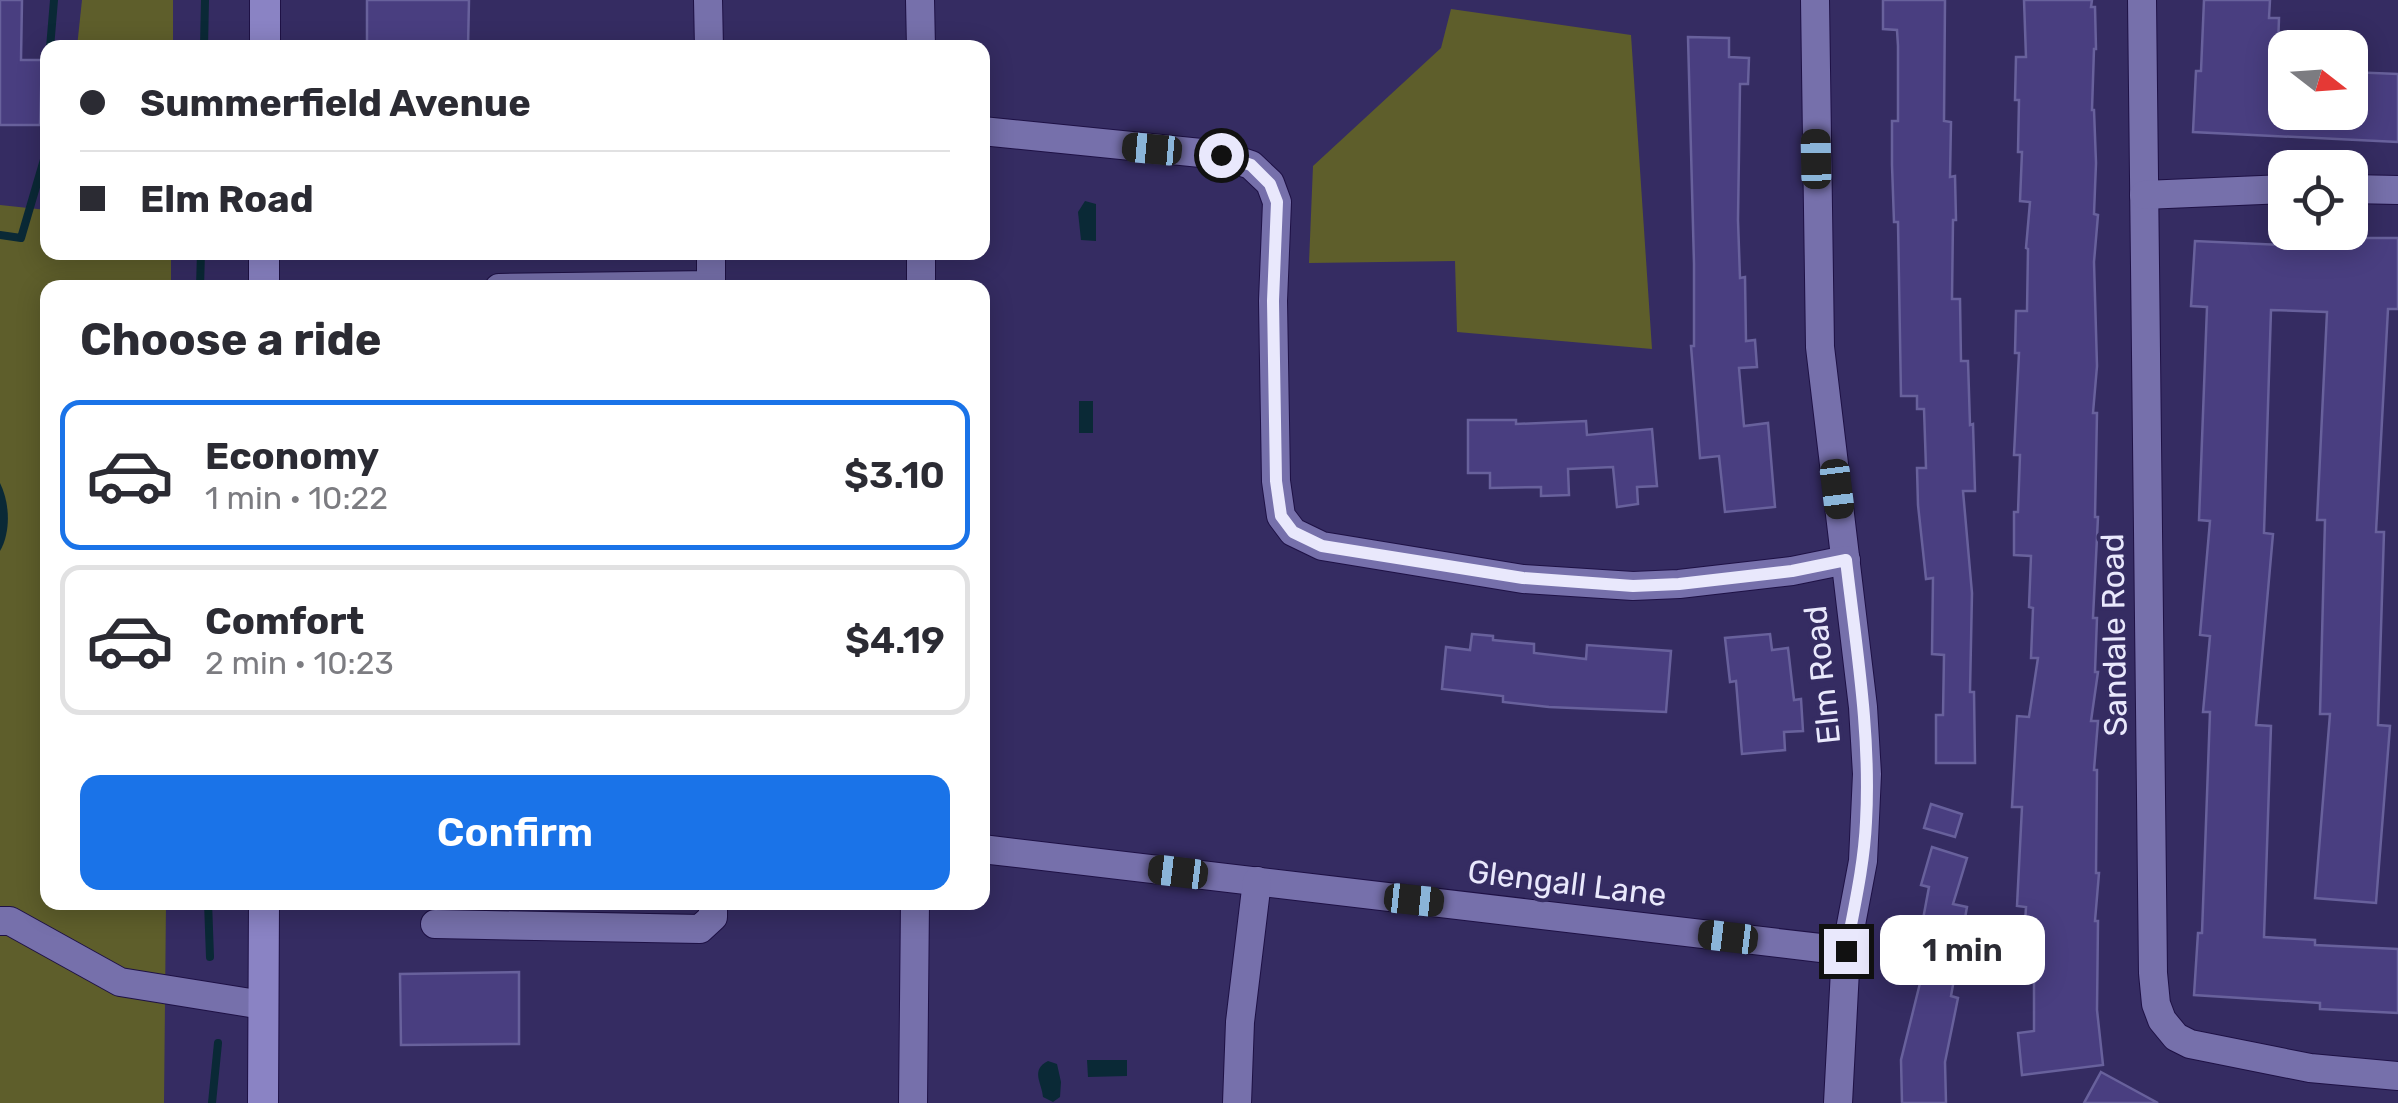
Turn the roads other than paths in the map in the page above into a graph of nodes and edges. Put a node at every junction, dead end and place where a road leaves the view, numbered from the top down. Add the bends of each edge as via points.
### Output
1 (265, 0) edge
2 (708, 0) edge
3 (920, 0) edge
4 (1815, 0) edge
5 (2142, 0) edge
6 (265, 40) edge
7 (709, 40) edge
8 (921, 40) edge
9 (990, 131) edge
10 (2368, 189) edge
11 (2268, 190) edge
12 (2398, 190) edge
13 (2144, 195) junction
14 (1846, 560) junction
15 (990, 850) edge
16 (1257, 881) junction
17 (264, 910) edge
18 (714, 910) edge
19 (916, 910) edge
20 (637, 915) edge
21 (0, 921) edge
22 (435, 924) dead end
23 (1846, 951) junction
24 (263, 1004) junction
25 (2398, 1076) edge
26 (263, 1103) edge
27 (912, 1103) edge
28 (1237, 1103) edge
29 (1838, 1103) edge

1 - 6 main road
2 - 7 street
3 - 8 street
4 - 14 street, Elm Road via 1820,348
5 - 13 street, Sandale Road
9 - 14 street via 1221,155 1251,165 1270,184 1277,202 1276,481 1281,516 1293,532 1322,546 1523,578 1633,586
10 - 12 street
11 - 13 street
13 - 25 street, Sandale Road via 2156,1004 2171,1033 2190,1044 2310,1068
14 - 23 street, Elm Road via 1866,774 1863,861
15 - 16 street, Glengall Lane
16 - 23 street, Glengall Lane
16 - 28 street
17 - 24 main road
18 - 20 street via 714,918 700,929
19 - 27 street
20 - 22 street
21 - 24 street via 10,920 120,982
23 - 29 street, Elm Road
24 - 26 main road

